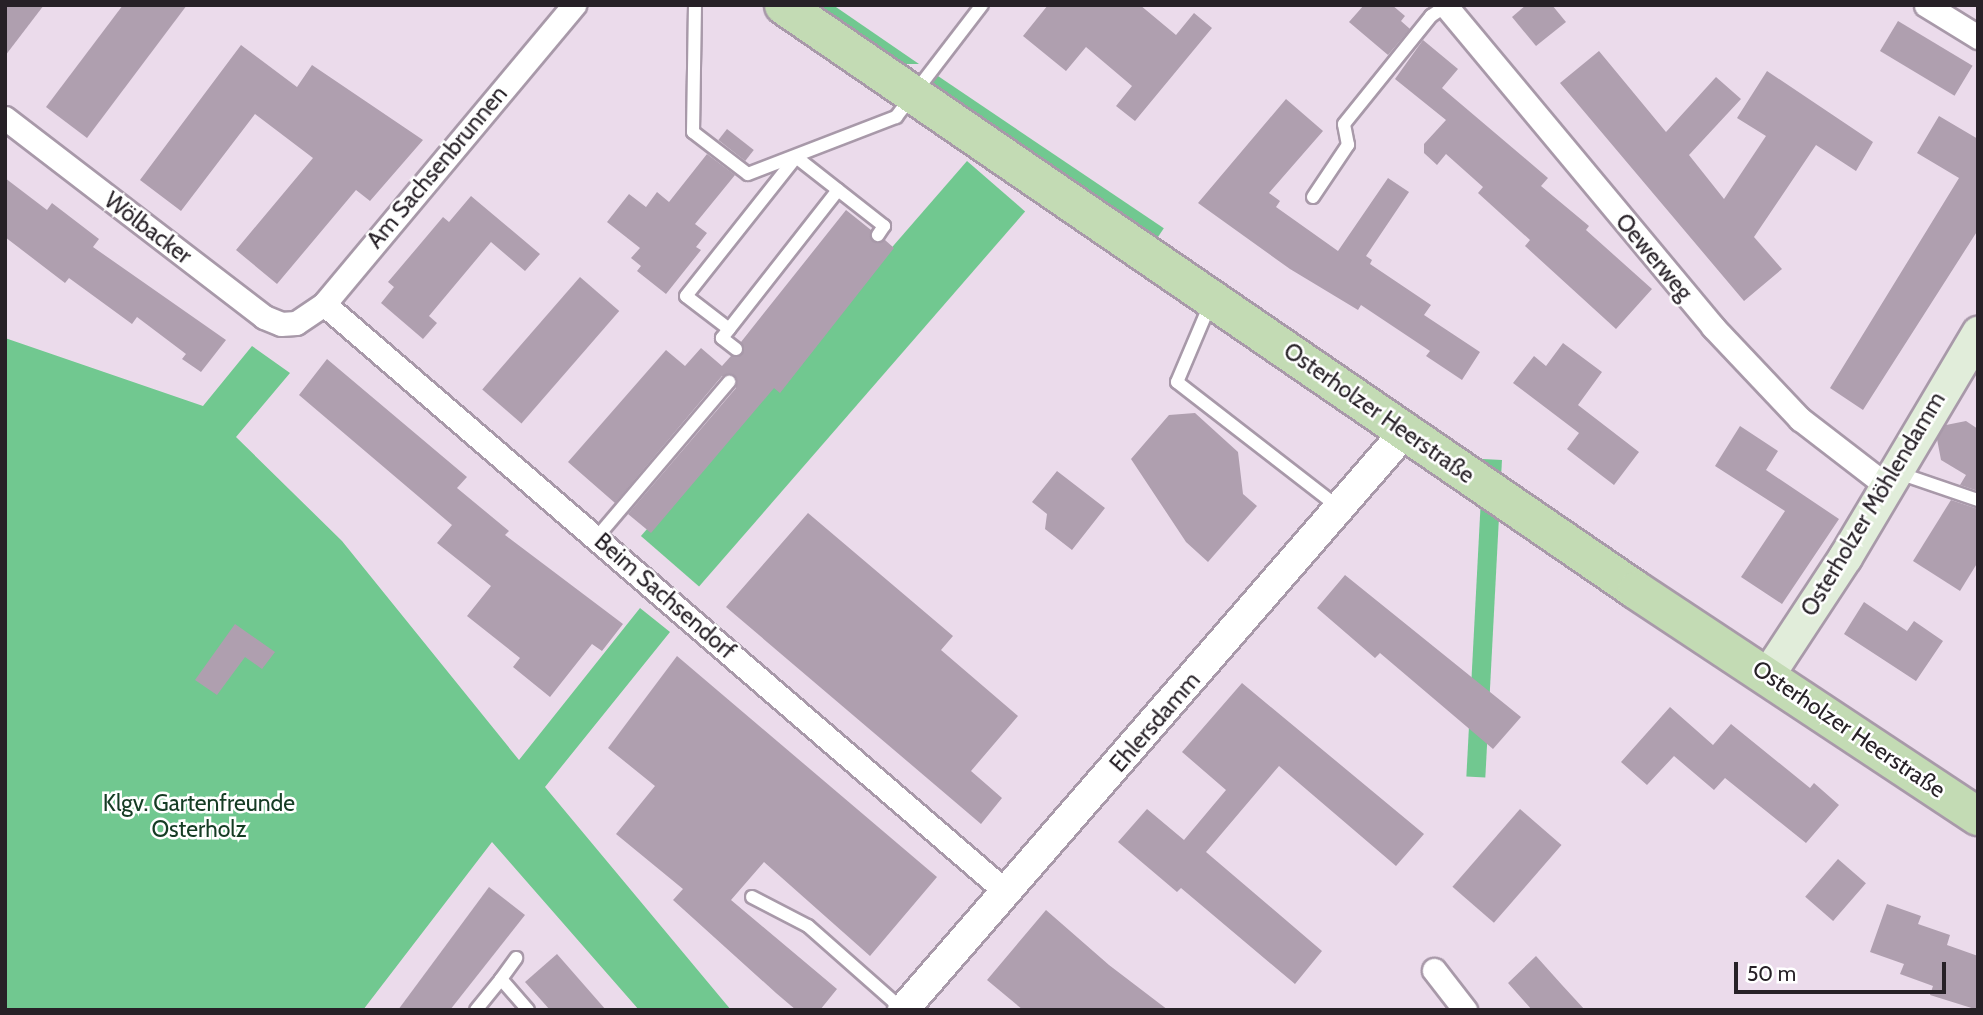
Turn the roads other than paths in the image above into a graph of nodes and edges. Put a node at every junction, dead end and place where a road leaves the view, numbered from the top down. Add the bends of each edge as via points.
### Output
1 (574, 5) edge
2 (695, 5) edge
3 (783, 5) edge
4 (982, 5) edge
5 (1446, 5) edge
6 (1926, 5) edge
7 (1978, 37) edge
8 (914, 94) junction
9 (5, 118) edge
10 (796, 157) junction
11 (838, 190) junction
12 (1313, 197) dead end
13 (878, 235) dead end
14 (1212, 298) junction
15 (324, 304) junction
16 (296, 323) joint
17 (729, 329) junction
18 (1978, 333) edge
19 (736, 349) dead end
20 (729, 382) dead end
21 (1405, 432) junction
22 (1891, 479) junction
23 (1978, 500) edge
24 (1338, 507) junction
25 (597, 537) junction
26 (1768, 674) junction
27 (1978, 816) edge
28 (1005, 891) junction
29 (752, 897) dead end
30 (516, 958) dead end
31 (1434, 970) dead end
32 (501, 979) junction
33 (475, 1010) edge
34 (528, 1010) edge
35 (903, 1010) edge
36 (1465, 1010) edge

1 - 15 street, Am Sachsenbrunnen
2 - 10 lane via 693,132 748,174
3 - 8 main road, Osterholzer Heerstraße
4 - 8 lane
5 - 12 lane via 1431,16 1344,124 1348,145
5 - 22 street, Oewerweg via 1713,327 1800,419
6 - 7 street
8 - 10 lane via 896,117
8 - 14 main road, Osterholzer Heerstraße
9 - 16 street, Wölbacker via 264,317 281,324
10 - 11 lane
10 - 17 lane via 686,296
11 - 13 lane via 884,226
11 - 17 lane
14 - 21 main road, Osterholzer Heerstraße
14 - 24 lane via 1177,382
15 - 16 street, Am Sachsenbrunnen
15 - 25 street, Beim Sachsendorf
17 - 19 lane via 722,338
18 - 22 main road, Osterholzer Möhlendamm
20 - 25 lane
21 - 24 street, Ehlersdamm
21 - 26 main road, Osterholzer Heerstraße
22 - 23 lane
22 - 26 main road, Osterholzer Möhlendamm
24 - 28 street, Ehlersdamm
25 - 28 street, Beim Sachsendorf
26 - 27 main road, Osterholzer Heerstraße
28 - 35 street, Ehlersdamm
29 - 35 lane via 808,926
30 - 32 lane
31 - 36 street
32 - 33 lane
32 - 34 lane

